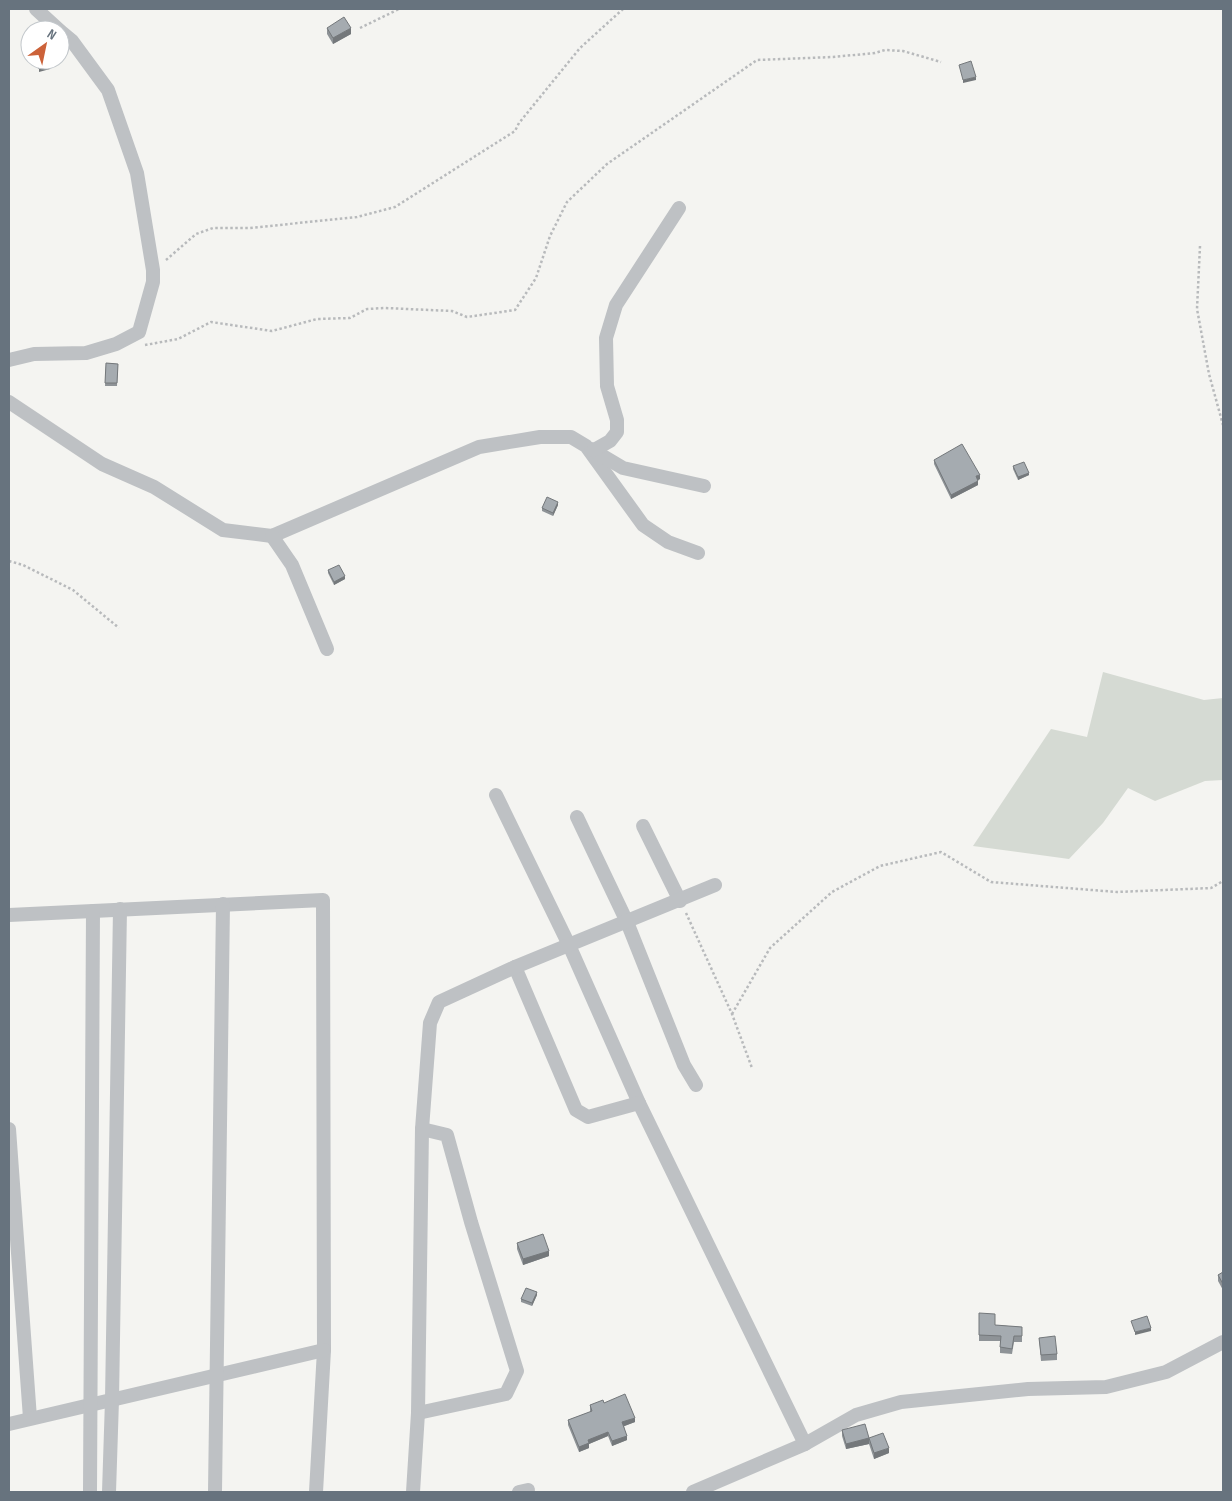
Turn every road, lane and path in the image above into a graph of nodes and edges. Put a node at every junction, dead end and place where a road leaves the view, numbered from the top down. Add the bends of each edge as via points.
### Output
1 (36, 9) edge
2 (399, 9) edge
3 (622, 9) edge
4 (49, 20) edge
5 (360, 28) dead end
6 (70, 39) edge
7 (941, 62) dead end
8 (679, 208) dead end
9 (1200, 246) dead end
10 (153, 270) junction
11 (141, 345) dead end
12 (9, 360) edge
13 (9, 402) edge
14 (1223, 425) edge
15 (590, 448) junction
16 (704, 486) dead end
17 (272, 536) junction
18 (698, 552) dead end
19 (9, 561) edge
20 (119, 628) dead end
21 (327, 649) dead end
22 (496, 795) dead end
23 (577, 817) dead end
24 (643, 826) dead end
25 (1223, 881) edge
26 (715, 885) dead end
27 (680, 901) junction
28 (223, 904) junction
29 (120, 909) junction
30 (92, 911) junction
31 (9, 915) edge
32 (627, 922) junction
33 (569, 945) junction
34 (515, 967) junction
35 (732, 1014) junction
36 (752, 1068) dead end
37 (696, 1086) dead end
38 (639, 1103) junction
39 (9, 1129) edge
40 (422, 1129) junction
41 (1223, 1342) edge
42 (324, 1350) junction
43 (217, 1375) junction
44 (112, 1400) junction
45 (92, 1405) junction
46 (418, 1414) junction
47 (30, 1418) junction
48 (9, 1424) edge
49 (805, 1444) junction
50 (90, 1492) edge
51 (109, 1492) edge
52 (215, 1492) edge
53 (316, 1492) edge
54 (413, 1492) edge
55 (693, 1492) edge

1 - 4 street
2 - 5 path
3 - 10 path via 580,48 518,123 515,131 395,207 357,217 250,228 213,228 196,234
6 - 10 street via 108,90 137,173
7 - 11 path via 903,51 886,50 833,57 757,60 607,164 567,202 550,236 536,278 515,310 467,317 452,311 385,308 367,310 350,318 317,319 272,331 211,322 178,339
8 - 15 street via 616,305 606,338 607,386 617,432 610,441
9 - 14 path via 1197,309 1209,374
10 - 12 street via 153,282 138,332 116,344 86,353 34,354
13 - 17 street via 102,464 154,487 223,530
15 - 16 street via 623,468
15 - 17 street via 571,437 540,437 479,447
15 - 18 street via 643,526 668,542
17 - 21 street via 292,565
19 - 20 path via 72,590
22 - 33 street
23 - 32 street
24 - 27 street
25 - 35 path via 1211,888 1118,892 991,882 941,852 880,866 832,892 770,948
26 - 27 street
27 - 32 street
27 - 35 path
28 - 29 street
28 - 42 street via 323,900
28 - 43 street
29 - 30 street
29 - 44 street
30 - 31 street
30 - 45 street
32 - 33 street
32 - 37 street via 684,1065
33 - 34 street
33 - 38 street
34 - 38 street via 576,1110 588,1117
34 - 40 street via 439,1002 430,1023
35 - 36 path
38 - 49 street
39 - 47 street
40 - 46 street
40 - 46 street via 447,1135 517,1371 506,1394
41 - 49 street via 1166,1372 1106,1387 1028,1389 901,1402 856,1415
42 - 43 street
42 - 53 street
43 - 44 street
43 - 52 street
44 - 45 street
44 - 51 street
45 - 47 street
45 - 50 street
46 - 54 street
47 - 48 street
49 - 55 street

